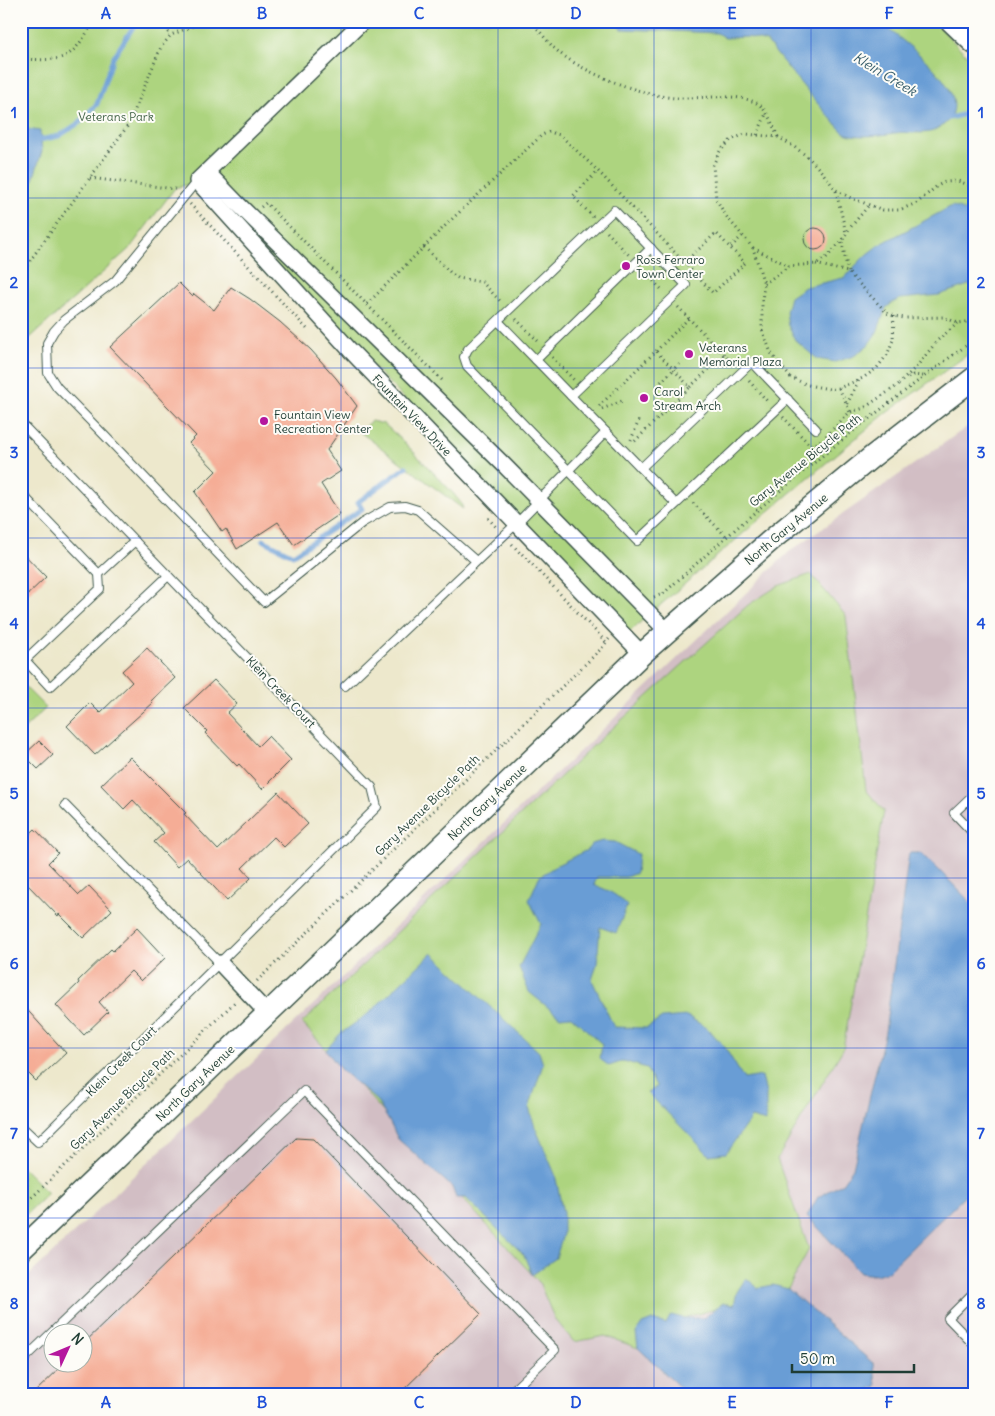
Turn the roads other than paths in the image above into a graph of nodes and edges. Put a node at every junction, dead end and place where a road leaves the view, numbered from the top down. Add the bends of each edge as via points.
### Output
1 (363, 21) edge
2 (951, 21) edge
3 (974, 43) edge
4 (202, 177) junction
5 (651, 248) junction
6 (498, 321) junction
7 (536, 360) junction
8 (974, 378) edge
9 (571, 396) junction
10 (788, 399) junction
11 (21, 423) edge
12 (816, 429) dead end
13 (606, 432) junction
14 (641, 468) junction
15 (568, 470) junction
16 (21, 493) edge
17 (539, 502) junction
18 (676, 504) junction
19 (516, 524) junction
20 (134, 541) junction
21 (476, 561) junction
22 (99, 574) junction
23 (168, 576) junction
24 (667, 631) junction
25 (642, 654) junction
26 (344, 686) dead end
27 (974, 794) edge
28 (66, 805) dead end
29 (974, 834) edge
30 (220, 963) junction
31 (268, 1014) junction
32 (21, 1126) edge
33 (21, 1250) edge
34 (974, 1292) edge
35 (974, 1345) edge
36 (21, 1362) edge
37 (508, 1395) edge

1 - 4 street
2 - 3 street
4 - 17 street
4 - 19 street, Fountain View Drive via 350,350
4 - 21 lane via 115,281 54,331 47,343 48,373 57,387 264,602 362,523 390,507 405,506 418,510
5 - 6 lane via 614,210
5 - 7 lane
5 - 9 lane via 686,285
6 - 7 lane
6 - 15 lane via 468,349 464,357 467,366
7 - 9 lane
8 - 24 street, North Gary Avenue via 873,456
9 - 13 lane
10 - 12 lane
10 - 14 lane via 752,362
10 - 18 lane
11 - 20 lane, Klein Creek Court
13 - 14 lane
13 - 15 lane
14 - 18 lane
15 - 17 lane
15 - 18 lane via 637,541
16 - 22 lane
17 - 19 lane
17 - 24 street
19 - 21 lane
19 - 25 street, Fountain View Drive
20 - 22 lane
20 - 23 lane, Klein Creek Court
21 - 26 lane
22 - 23 lane via 100,589 25,660 50,687
23 - 30 lane, Klein Creek Court via 372,787 377,806
24 - 25 street, North Gary Avenue
25 - 31 street, North Gary Avenue
27 - 29 lane via 954,813
28 - 30 lane
30 - 31 street
30 - 32 lane, Klein Creek Court via 38,1142
31 - 33 street, North Gary Avenue
34 - 35 lane via 948,1318
36 - 37 lane via 304,1090 555,1350

